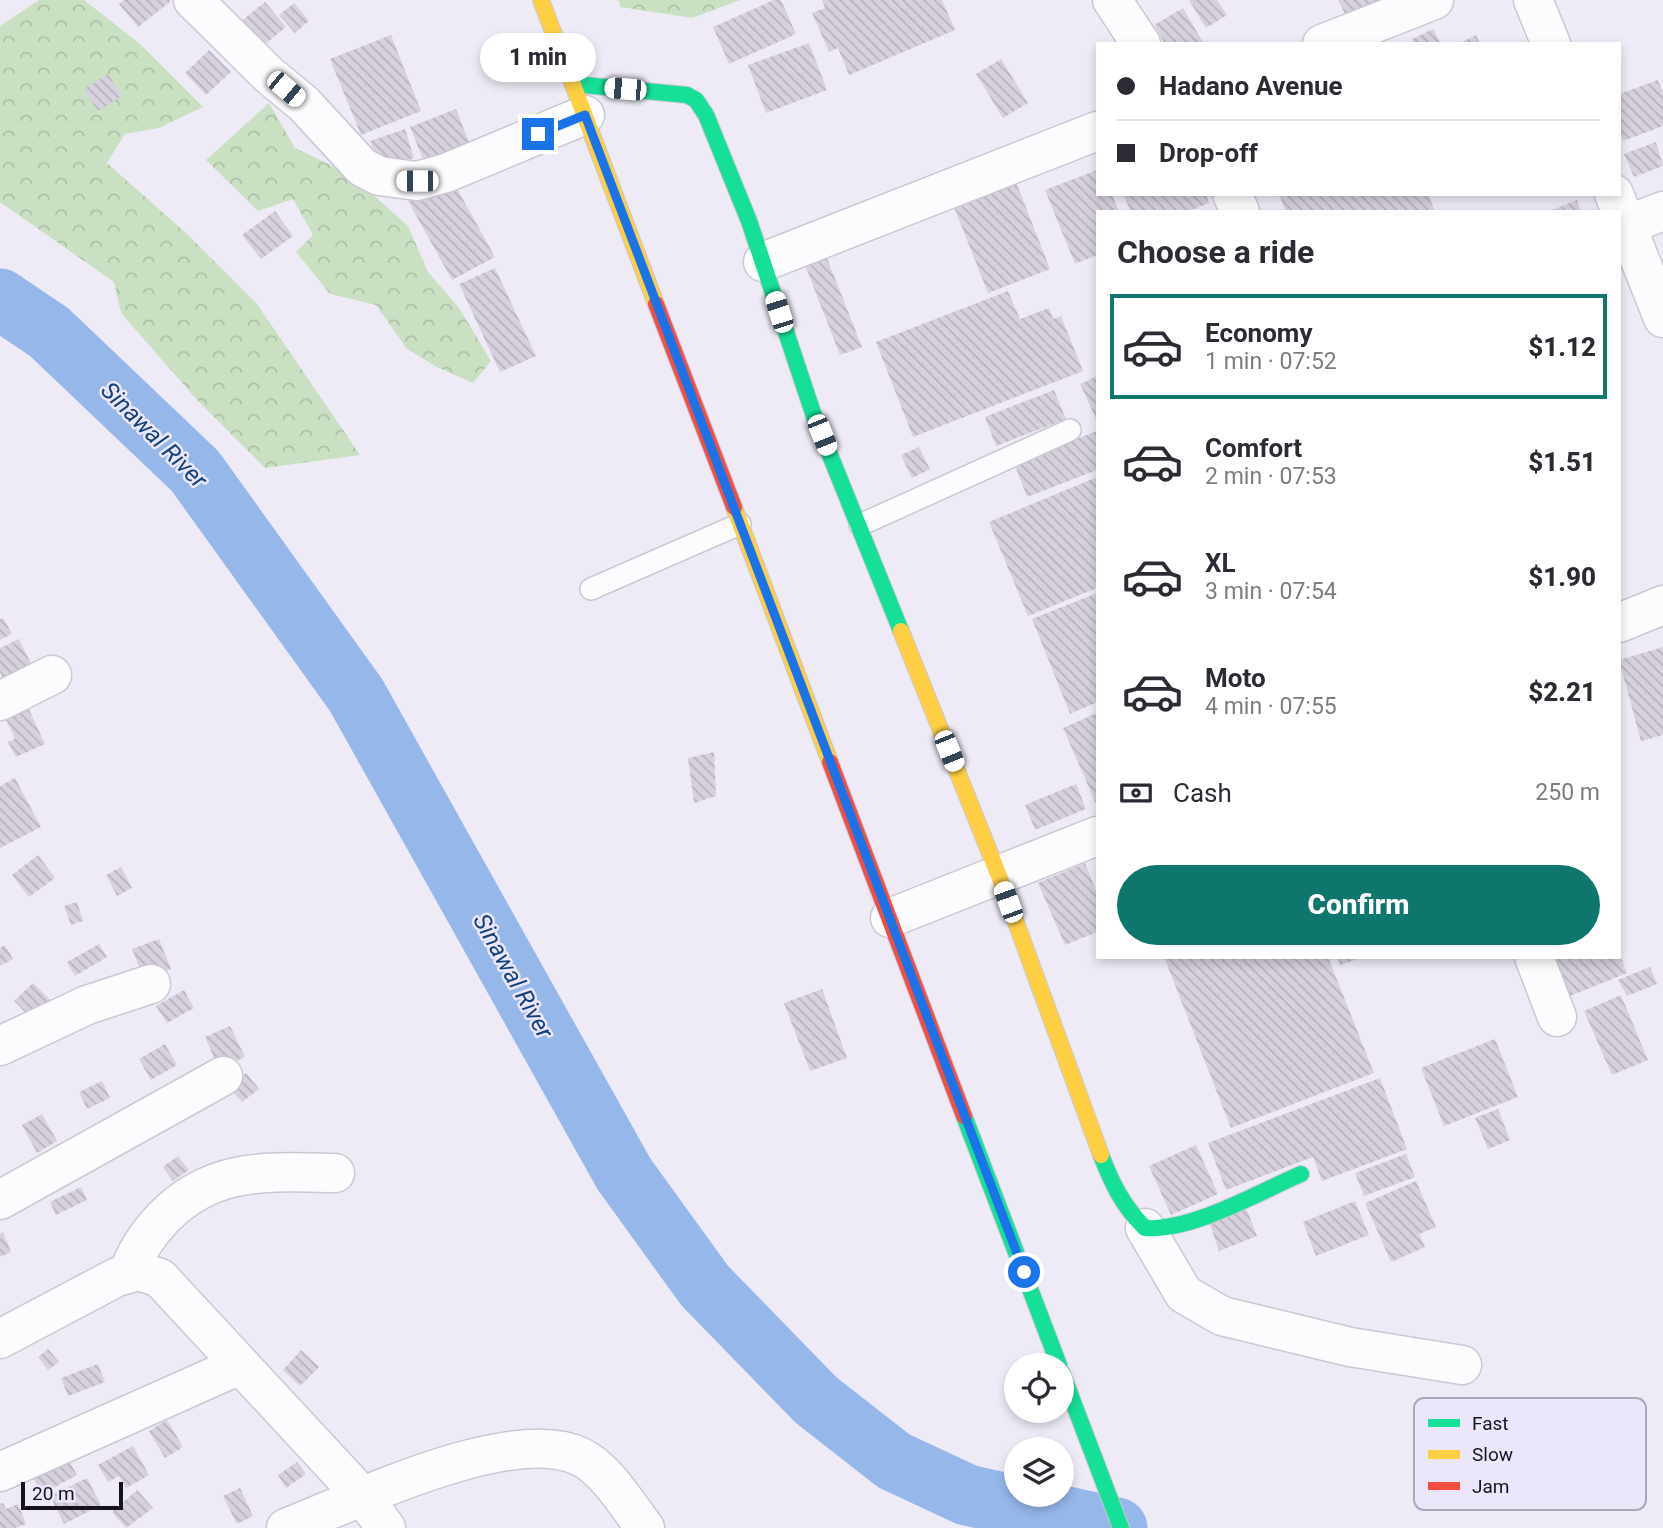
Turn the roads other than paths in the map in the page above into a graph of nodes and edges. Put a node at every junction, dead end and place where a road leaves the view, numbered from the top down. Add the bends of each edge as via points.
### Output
1 (193, 0) edge
2 (541, 0) edge
3 (1112, 0) edge
4 (1434, 0) edge
5 (1533, 0) edge
6 (1140, 42) edge
7 (1327, 42) edge
8 (1550, 42) edge
9 (579, 100) junction
10 (1096, 131) edge
11 (1621, 209) edge
12 (1663, 211) edge
13 (763, 261) junction
14 (1663, 318) edge
15 (1070, 430) dead end
16 (740, 524) junction
17 (860, 525) junction
18 (591, 589) dead end
19 (1663, 605) edge
20 (1621, 622) edge
21 (52, 675) dead end
22 (0, 701) edge
23 (1096, 836) edge
24 (999, 876) junction
25 (890, 918) junction
26 (1535, 959) edge
27 (151, 984) dead end
28 (1557, 1017) dead end
29 (0, 1046) edge
30 (223, 1076) dead end
31 (335, 1173) dead end
32 (1301, 1174) dead end
33 (0, 1200) edge
34 (1145, 1228) junction
35 (129, 1272) junction
36 (0, 1339) edge
37 (1054, 1353) edge
38 (240, 1365) junction
39 (1462, 1365) dead end
40 (1074, 1405) edge
41 (0, 1472) edge
42 (363, 1497) junction
43 (286, 1528) edge
44 (386, 1528) edge
45 (645, 1528) edge
46 (1121, 1528) edge

1 - 9 street via 304,104 362,167 379,176 417,181 446,173
2 - 9 main road
3 - 6 street
4 - 7 street
5 - 8 street
9 - 13 main road via 676,93 696,100
9 - 16 main road
10 - 13 street
11 - 12 street
11 - 14 street
13 - 17 main road via 813,413
15 - 17 lane
16 - 18 lane
16 - 25 main road
17 - 24 main road
19 - 20 street
21 - 22 street
23 - 24 street
24 - 25 street
24 - 34 main road via 1113,1187
25 - 37 main road
26 - 28 street
27 - 29 street via 87,1005
30 - 33 street
31 - 35 street via 276,1172 212,1182 188,1195 158,1223
32 - 34 main road via 1189,1222
34 - 39 street via 1184,1293 1222,1316 1350,1347
35 - 36 street
35 - 38 street via 160,1278
38 - 41 street
38 - 42 street
40 - 46 main road
42 - 43 street
42 - 44 street
42 - 45 street via 477,1455 548,1448 582,1457 610,1482

